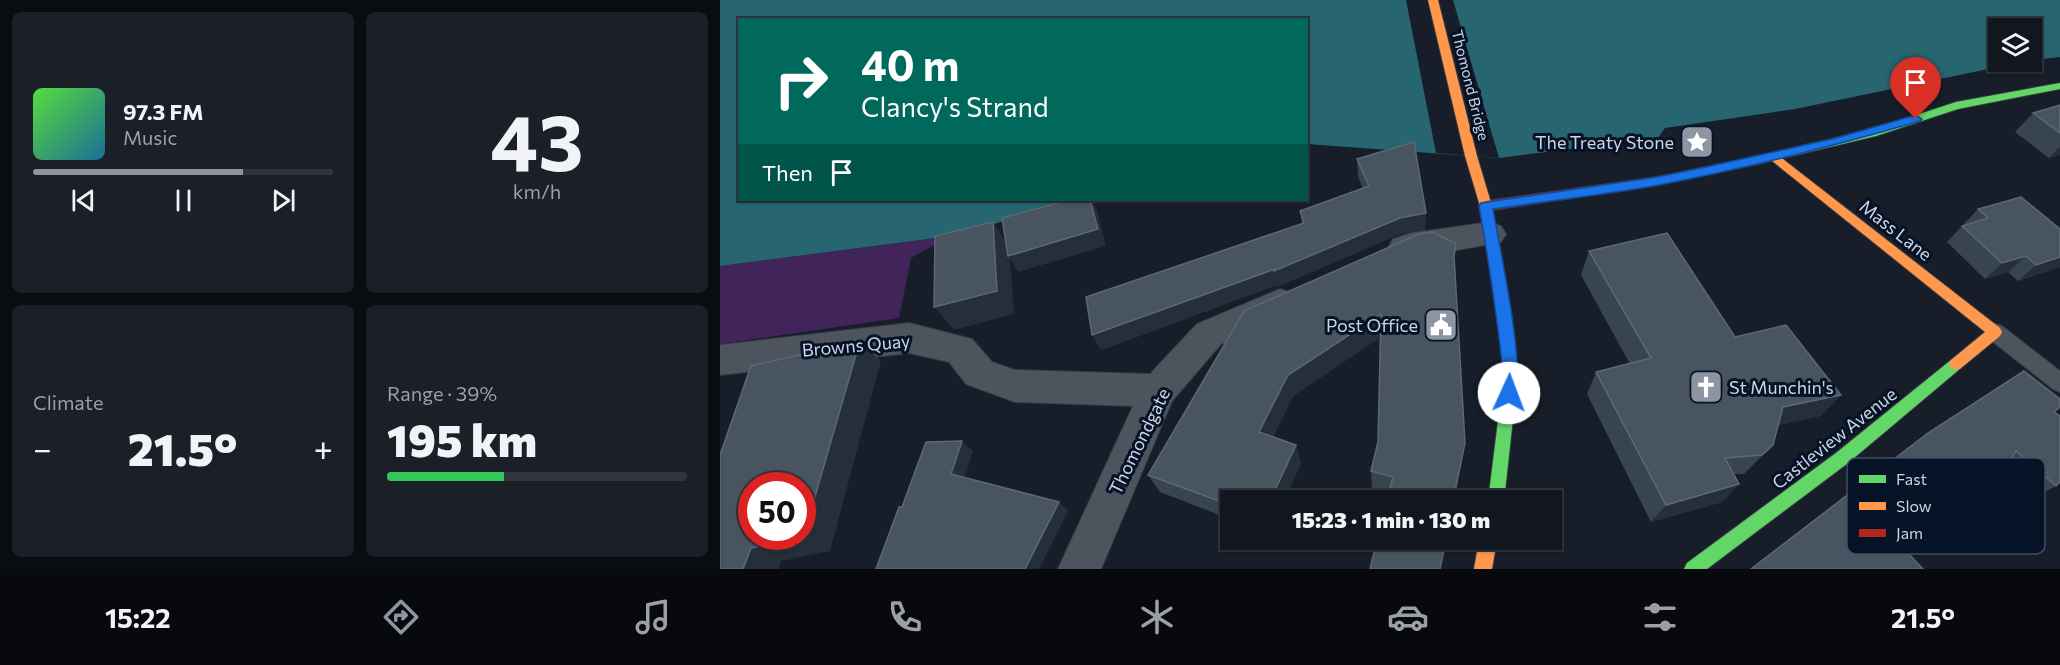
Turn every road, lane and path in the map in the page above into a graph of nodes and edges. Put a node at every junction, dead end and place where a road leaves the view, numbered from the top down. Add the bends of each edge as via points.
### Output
1 (1433, 0) edge
2 (2060, 86) edge
3 (1775, 157) junction
4 (1488, 220) junction
5 (1380, 259) edge
6 (1305, 292) edge
7 (1995, 332) junction
8 (720, 360) edge
9 (2060, 382) edge
10 (1158, 391) junction
11 (1497, 490) edge
12 (1486, 550) edge
13 (1079, 569) edge
14 (1483, 569) edge
15 (1693, 569) edge

1 - 4 street, Thomond Bridge
2 - 3 street via 1956,106 1876,132
3 - 4 street
3 - 7 street, Mass Lane
4 - 5 street
4 - 11 street, Thomond Bridge via 1511,373
6 - 10 street, Thomondgate via 1209,334
7 - 9 lane
7 - 15 street, Castleview Avenue via 1842,458
8 - 10 street, Browns Quay via 909,338 960,350 979,373 1015,386
10 - 13 street, Thomondgate
12 - 14 street

